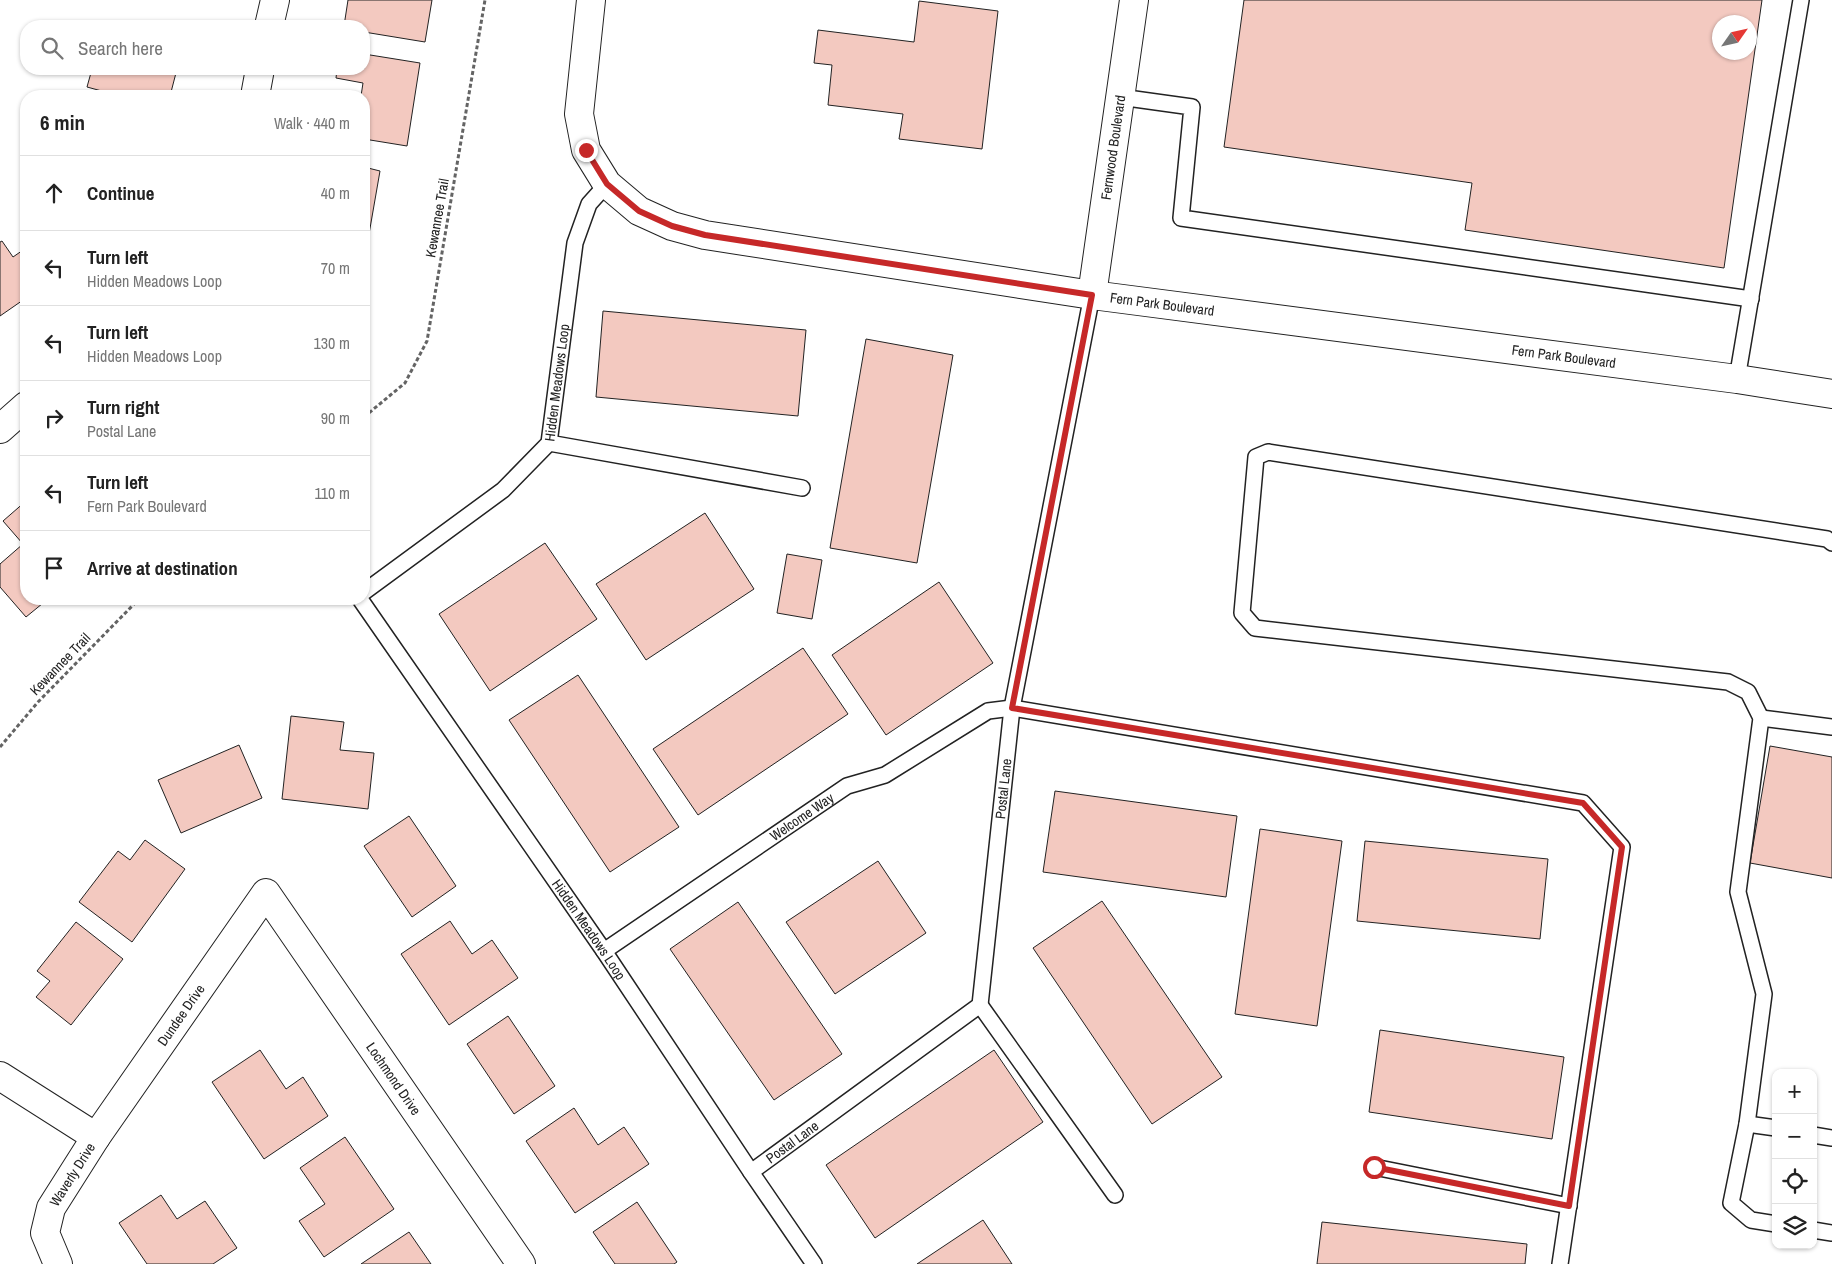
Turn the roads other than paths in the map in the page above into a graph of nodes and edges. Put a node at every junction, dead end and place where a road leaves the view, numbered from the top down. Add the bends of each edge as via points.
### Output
1 (275, 0) edge
2 (591, 0) edge
3 (1134, 0) edge
4 (1801, 0) edge
5 (270, 20) edge
6 (259, 75) edge
7 (256, 90) edge
8 (1120, 97) junction
9 (607, 184) junction
10 (1092, 295) junction
11 (1750, 299) junction
12 (1737, 379) junction
13 (1832, 394) edge
14 (20, 411) edge
15 (0, 429) edge
16 (549, 443) junction
17 (802, 488) dead end
18 (1832, 543) edge
19 (370, 588) edge
20 (364, 605) edge
21 (1012, 708) junction
22 (1761, 718) junction
23 (1832, 727) edge
24 (266, 893) joint
25 (604, 951) junction
26 (980, 1005) junction
27 (0, 1076) edge
28 (1747, 1124) junction
29 (1772, 1127) edge
30 (1817, 1136) edge
31 (96, 1137) junction
32 (1832, 1138) edge
33 (1374, 1167) dead end
34 (751, 1172) junction
35 (1115, 1196) dead end
36 (1569, 1206) junction
37 (1772, 1223) edge
38 (1817, 1231) edge
39 (1832, 1233) edge
40 (58, 1264) edge
41 (521, 1264) edge
42 (814, 1264) edge
43 (1560, 1264) edge

1 - 5 street
2 - 9 street, Fern Park Boulevard via 579,114 586,150
3 - 8 street, Fernwood Boulevard
4 - 11 lane
6 - 7 street
8 - 10 street, Fernwood Boulevard
8 - 11 lane via 1192,107 1181,218
9 - 10 street, Fern Park Boulevard via 639,211 672,226 705,235
9 - 16 lane, Hidden Meadows Loop via 589,204 575,243
10 - 12 street, Fern Park Boulevard
10 - 21 lane, Postal Lane
11 - 12 lane
12 - 13 street, Fern Park Boulevard
14 - 15 street
16 - 17 lane
16 - 19 lane, Hidden Meadows Loop via 503,490
18 - 22 lane via 1827,539 1268,452 1256,458 1242,613 1255,628 1728,682 1748,692
20 - 25 lane, Hidden Meadows Loop
21 - 25 lane, Welcome Way via 988,711 884,776 847,786
21 - 26 lane, Postal Lane
21 - 36 lane via 1583,803 1622,847
22 - 23 lane
22 - 28 lane via 1738,892 1764,994
24 - 31 street, Dundee Drive
24 - 41 street, Lochmond Drive
25 - 34 lane, Hidden Meadows Loop
26 - 34 lane, Postal Lane
26 - 35 lane
27 - 31 street, Waverly Drive
28 - 29 lane
28 - 37 lane via 1731,1203 1751,1220
30 - 32 lane
31 - 40 street, Waverly Drive via 51,1208 45,1233
33 - 36 lane
34 - 42 lane, Hidden Meadows Loop
36 - 43 lane
38 - 39 lane

